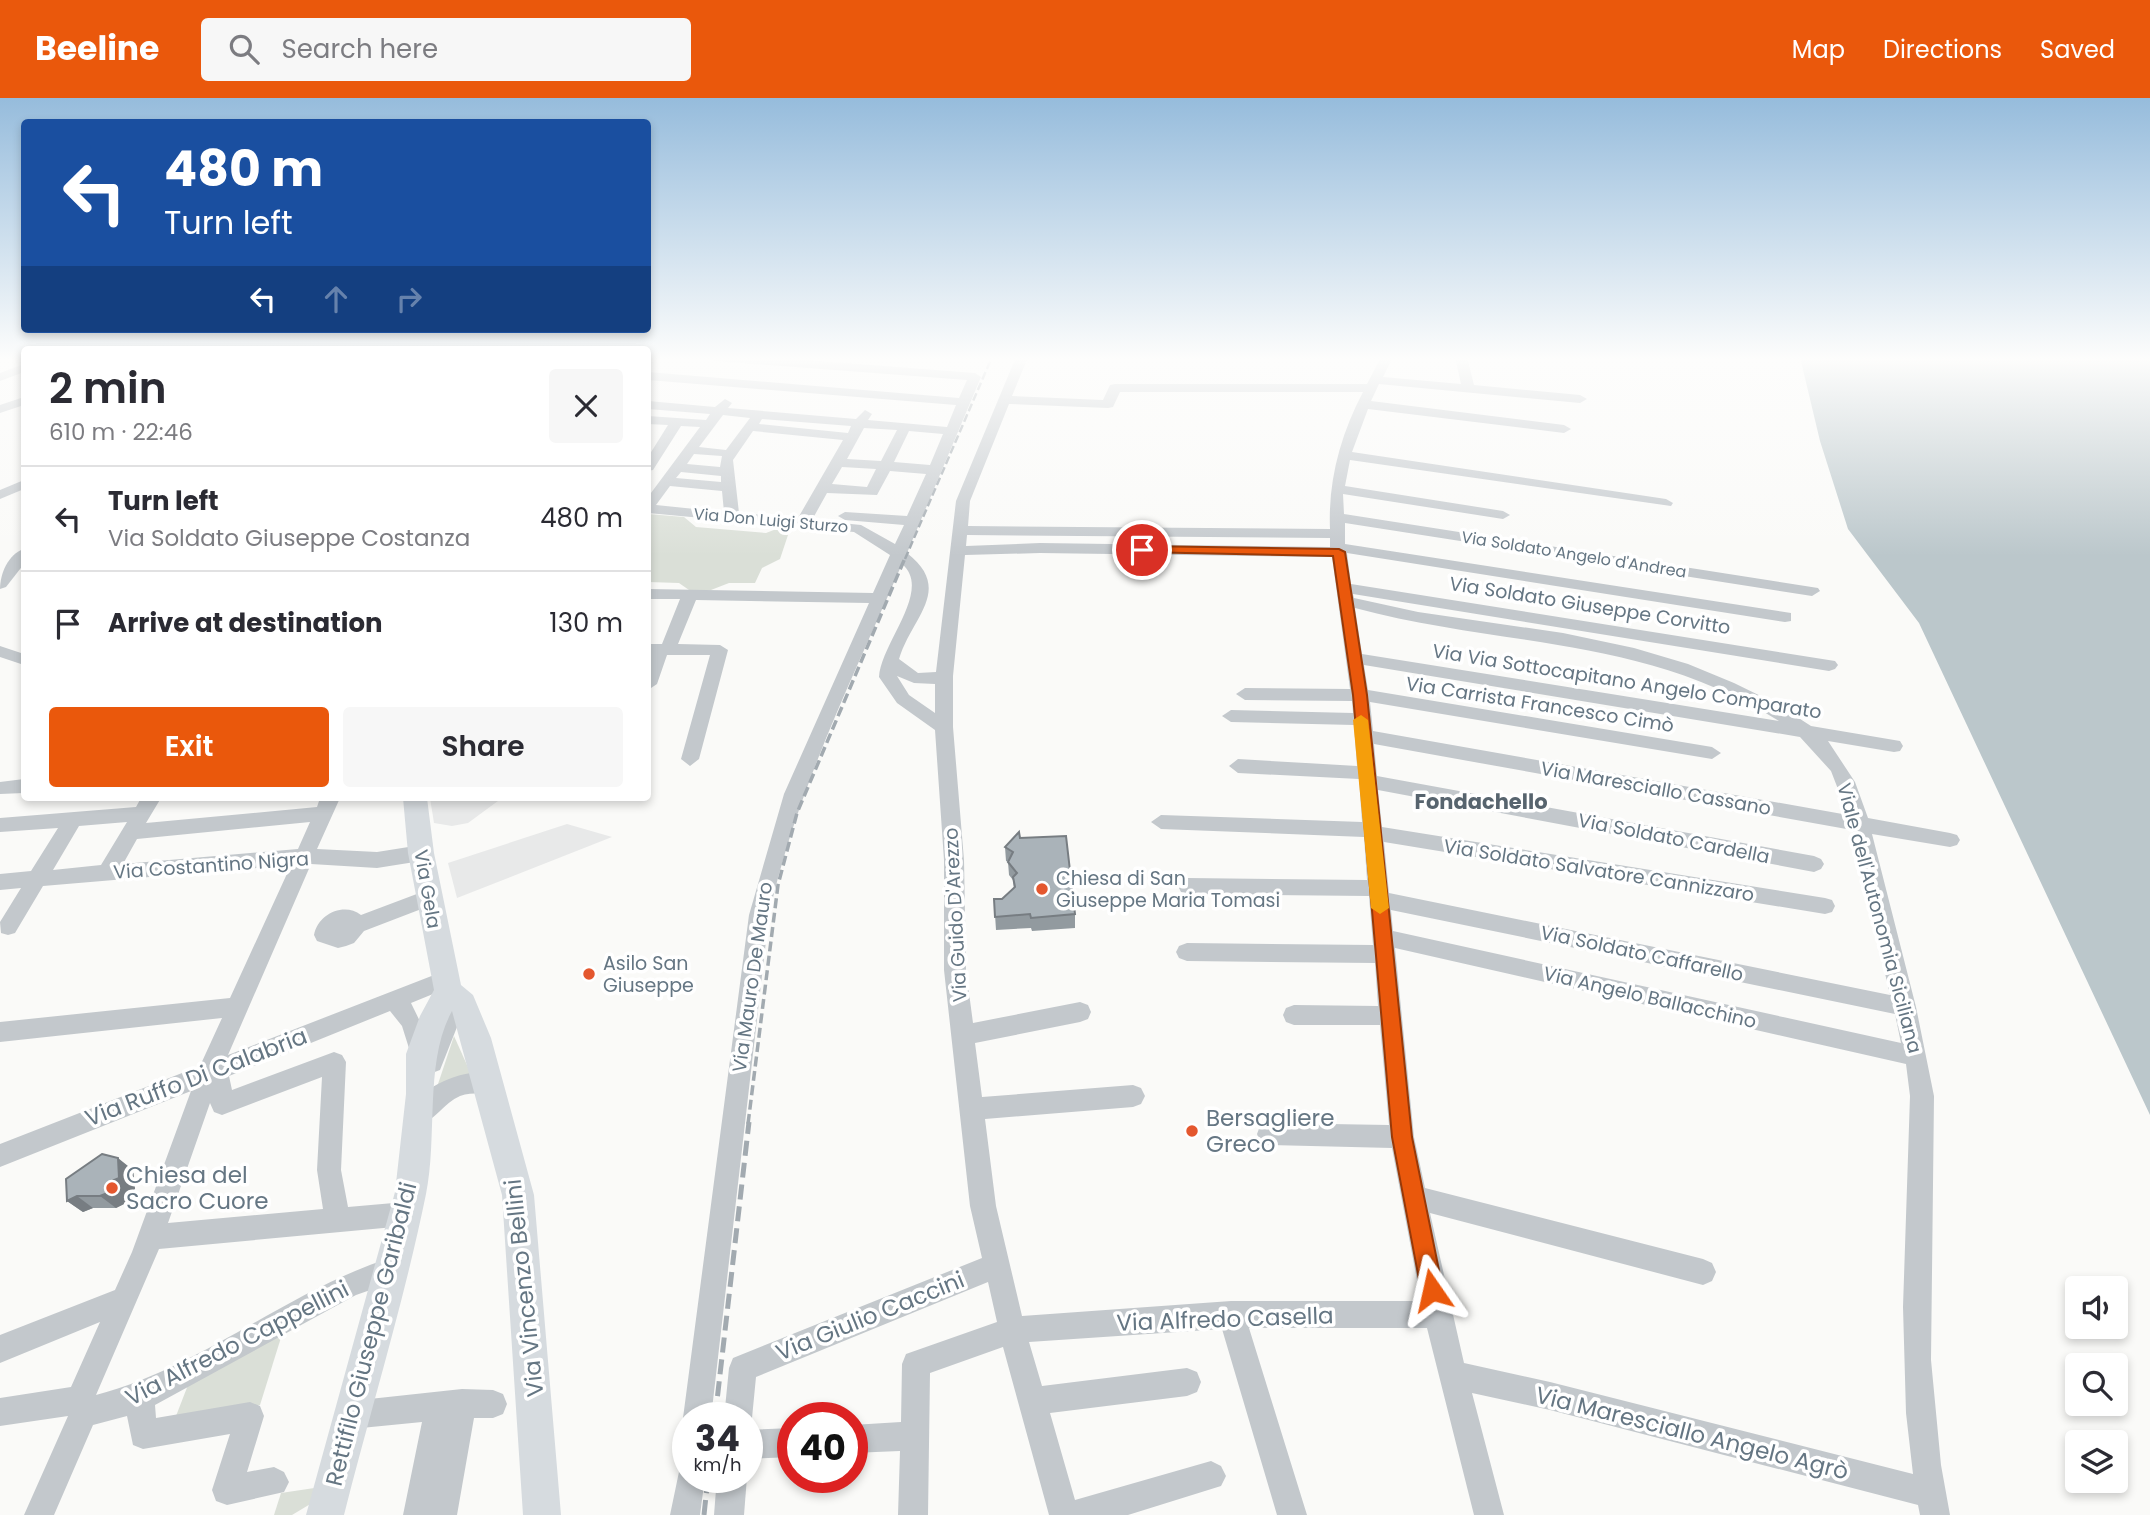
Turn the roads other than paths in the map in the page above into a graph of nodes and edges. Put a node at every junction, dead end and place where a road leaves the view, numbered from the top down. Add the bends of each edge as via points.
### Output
1 (676, 423) edge
2 (695, 423) edge
3 (753, 423) edge
4 (859, 423) edge
5 (860, 423) edge
6 (955, 423) edge
7 (994, 423) edge
8 (1357, 423) edge
9 (1534, 423) edge
10 (709, 424) joint
11 (750, 427) junction
12 (905, 427) junction
13 (1564, 429) dead end
14 (951, 431) junction
15 (852, 436) junction
16 (693, 444) junction
17 (1345, 455) junction
18 (651, 461) edge
19 (837, 462) junction
20 (885, 466) junction
21 (675, 467) junction
22 (725, 468) junction
23 (934, 470) junction
24 (665, 481) junction
25 (21, 485) edge
26 (822, 488) junction
27 (1337, 489) junction
28 (0, 495) edge
29 (651, 503) edge
30 (1665, 503) dead end
31 (651, 508) edge
32 (1503, 515) dead end
33 (732, 516) junction
34 (805, 518) junction
35 (911, 521) junction
36 (1338, 538) junction
37 (958, 541) junction
38 (21, 557) edge
39 (21, 560) edge
40 (0, 561) edge
41 (0, 584) edge
42 (1811, 591) dead end
43 (651, 594) edge
44 (1346, 594) junction
45 (690, 595) junction
46 (879, 598) junction
47 (1785, 617) dead end
48 (659, 649) edge
49 (0, 652) edge
50 (21, 658) edge
51 (1353, 658) junction
52 (21, 660) edge
53 (891, 661) junction
54 (1829, 665) dead end
55 (0, 670) edge
56 (651, 674) edge
57 (944, 676) junction
58 (1245, 694) dead end
59 (1360, 695) junction
60 (1231, 716) dead end
61 (943, 727) junction
62 (1362, 727) junction
63 (1805, 732) junction
64 (1894, 746) dead end
65 (1712, 753) dead end
66 (690, 759) dead end
67 (1238, 766) dead end
68 (1368, 777) junction
69 (21, 786) edge
70 (1, 789) edge
71 (415, 801) edge
72 (147, 806) edge
73 (327, 806) edge
74 (73, 820) junction
75 (1161, 822) dead end
76 (1859, 824) junction
77 (0, 825) edge
78 (132, 832) junction
79 (1374, 832) junction
80 (1950, 841) dead end
81 (421, 853) junction
82 (303, 856) junction
83 (1814, 864) dead end
84 (108, 872) junction
85 (38, 878) junction
86 (0, 882) edge
87 (1188, 886) dead end
88 (1378, 893) junction
89 (431, 900) junction
90 (1825, 906) dead end
91 (374, 920) dead end
92 (8, 926) dead end
93 (1384, 946) junction
94 (1187, 952) dead end
95 (453, 991) junction
96 (394, 1001) junction
97 (239, 1007) junction
98 (1905, 1007) junction
99 (1080, 1012) dead end
100 (1294, 1014) dead end
101 (1391, 1016) junction
102 (0, 1032) edge
103 (964, 1035) junction
104 (421, 1054) junction
105 (1916, 1056) junction
106 (209, 1077) junction
107 (491, 1084) junction
108 (1133, 1096) dead end
109 (420, 1104) junction
110 (973, 1109) junction
111 (1269, 1134) dead end
112 (1402, 1137) junction
113 (0, 1156) edge
114 (1414, 1197) junction
115 (405, 1214) junction
116 (337, 1220) junction
117 (149, 1237) junction
118 (997, 1265) junction
119 (390, 1271) junction
120 (1703, 1272) dead end
121 (125, 1299) junction
122 (1437, 1314) junction
123 (1231, 1315) junction
124 (1012, 1330) junction
125 (0, 1349) edge
126 (1453, 1375) junction
127 (1186, 1382) dead end
128 (140, 1398) junction
129 (1032, 1401) junction
130 (699, 1402) edge
131 (740, 1402) edge
132 (451, 1404) junction
133 (493, 1404) dead end
134 (82, 1406) junction
135 (0, 1412) edge
136 (351, 1415) junction
137 (914, 1436) junction
138 (868, 1438) edge
139 (1211, 1476) dead end
140 (274, 1482) dead end
141 (688, 1493) edge
142 (731, 1493) edge
143 (1933, 1504) edge
144 (320, 1514) edge
145 (39, 1515) edge
146 (418, 1515) edge
147 (442, 1515) edge
148 (541, 1515) edge
149 (685, 1515) edge
150 (729, 1515) edge
151 (913, 1515) edge
152 (1064, 1515) edge
153 (1076, 1515) edge
154 (1293, 1515) edge
155 (1489, 1515) edge

1 - 18 street
2 - 10 street
3 - 11 street
4 - 15 street
5 - 12 street
6 - 14 street, Via Mauro De Mauro
7 - 37 street, Via Guido D'Arezzo via 967,491
8 - 17 street
9 - 13 street
10 - 16 street
11 - 15 street
11 - 22 street
12 - 14 street
12 - 20 street
14 - 23 street, Via Mauro De Mauro
15 - 19 street
16 - 21 street
16 - 22 street
17 - 27 street
17 - 30 street
19 - 20 street
19 - 26 street
20 - 23 street
20 - 26 street via 872,492
21 - 22 street
21 - 24 street
22 - 24 street
22 - 33 street
23 - 35 street, Via Mauro De Mauro
24 - 29 street
25 - 28 street
26 - 34 street
27 - 32 street
27 - 36 street
31 - 33 street, Via Don Luigi Sturzo
33 - 34 street, Via Don Luigi Sturzo
34 - 35 street
34 - 53 street, Via Don Luigi Sturzo via 871,532 917,569 919,594
35 - 46 street, Via Mauro De Mauro
36 - 37 street, Via Soldato Angelo d'Andrea via 1040,548
36 - 42 street, Via Soldato Angelo d'Andrea
36 - 44 street
36 - 47 street
37 - 57 street, Via Guido D'Arezzo
38 - 40 street
39 - 41 street
43 - 45 street
44 - 51 street
44 - 54 street, Via Soldato Giuseppe Corvitto
44 - 63 street, Viale dell'Autonomia Siciliana via 1426,620 1652,658 1748,696
45 - 46 street
45 - 48 street
46 - 130 street, Via Mauro De Mauro via 819,728 767,870
48 - 56 street
48 - 66 street via 720,650
49 - 50 street
51 - 59 street
51 - 63 street, Via Via Sottocapitano Angelo Comparato
52 - 55 street
53 - 57 street via 903,674 916,679
53 - 61 street via 888,676 897,692
57 - 61 street, Via Guido D'Arezzo
58 - 59 street, Via Carrista Francesco Cimò
59 - 62 street
59 - 65 street, Via Carrista Francesco Cimò
60 - 62 street, Via Maresciallo Cassano
61 - 103 street, Via Guido D'Arezzo via 954,860 955,970
62 - 68 street
62 - 76 street, Via Maresciallo Cassano
63 - 64 street, Via Via Sottocapitano Angelo Comparato
63 - 76 street, Viale dell'Autonomia Siciliana via 1836,764
67 - 68 street, Via Soldato Cardella
68 - 79 street
68 - 83 street, Via Soldato Cardella
69 - 70 street
71 - 81 main road, Via Gela
72 - 74 street
72 - 78 street
73 - 78 street
73 - 82 street
74 - 77 street
74 - 85 street
75 - 79 street, Via Soldato Salvatore Cannizzaro
76 - 80 street, Via Maresciallo Cassano
76 - 98 street, Viale dell'Autonomia Siciliana
78 - 84 street
79 - 88 street
79 - 90 street, Via Soldato Salvatore Cannizzaro
81 - 82 street, Via Costantino Nigra via 377,860
81 - 89 main road, Via Gela
82 - 84 street, Via Costantino Nigra
82 - 97 street
84 - 85 street, Via Costantino Nigra
85 - 86 street, Via Costantino Nigra
85 - 92 street
87 - 88 street, Via Soldato Caffarello
88 - 93 street
88 - 98 street, Via Soldato Caffarello
89 - 91 street
89 - 95 main road, Via Gela
93 - 94 street, Via Angelo Ballacchino
93 - 101 street
93 - 105 street, Via Angelo Ballacchino
95 - 96 street via 423,1004
95 - 104 main road, Rettifilo Giuseppe Garibaldi via 434,1016
95 - 107 main road, Via Vincenzo Bellini
95 - 109 street via 450,1016
96 - 104 street via 407,1011
96 - 106 street, Via Ruffo Di Calabria
97 - 102 street
97 - 106 street
98 - 105 street, Viale dell'Autonomia Siciliana
99 - 103 street
100 - 101 street
101 - 112 street
103 - 110 street, Via Guido D'Arezzo
104 - 109 main road, Rettifilo Giuseppe Garibaldi
105 - 143 street, Viale dell'Autonomia Siciliana via 1922,1096 1918,1401
106 - 113 street, Via Ruffo Di Calabria
106 - 116 street via 219,1080 222,1104 334,1062 329,1170
106 - 117 street
107 - 109 street via 472,1082
107 - 148 main road, Via Vincenzo Bellini via 518,1195
108 - 110 street
109 - 115 main road, Rettifilo Giuseppe Garibaldi
110 - 118 street, Via Guido D'Arezzo via 983,1206
111 - 112 street
112 - 114 street
114 - 120 street
114 - 122 street
115 - 116 street
115 - 119 main road, Rettifilo Giuseppe Garibaldi
116 - 117 street
117 - 121 street
118 - 124 street, Via Guido D'Arezzo
118 - 131 street, Via Giulio Caccini via 743,1368
119 - 128 street, Via Alfredo Cappellini via 350,1284
119 - 136 main road, Rettifilo Giuseppe Garibaldi
121 - 125 street
121 - 134 street
122 - 123 street, Via Alfredo Casella
122 - 126 street
123 - 124 street, Via Alfredo Casella
123 - 154 street
124 - 129 street, Via Guido D'Arezzo
124 - 137 street, Via Alfredo Casella via 916,1364
126 - 143 street, Via Maresciallo Angelo Agrò via 1550,1396
126 - 155 street
127 - 129 street
128 - 134 street, Via Alfredo Cappellini
128 - 140 street via 143,1435 250,1416 227,1490
129 - 152 street, Via Guido D'Arezzo
132 - 133 street
132 - 136 street
132 - 146 street
132 - 147 street
134 - 135 street
134 - 145 street
136 - 144 main road, Rettifilo Giuseppe Garibaldi
137 - 138 street
137 - 151 street
139 - 153 street
141 - 149 street
142 - 150 street

